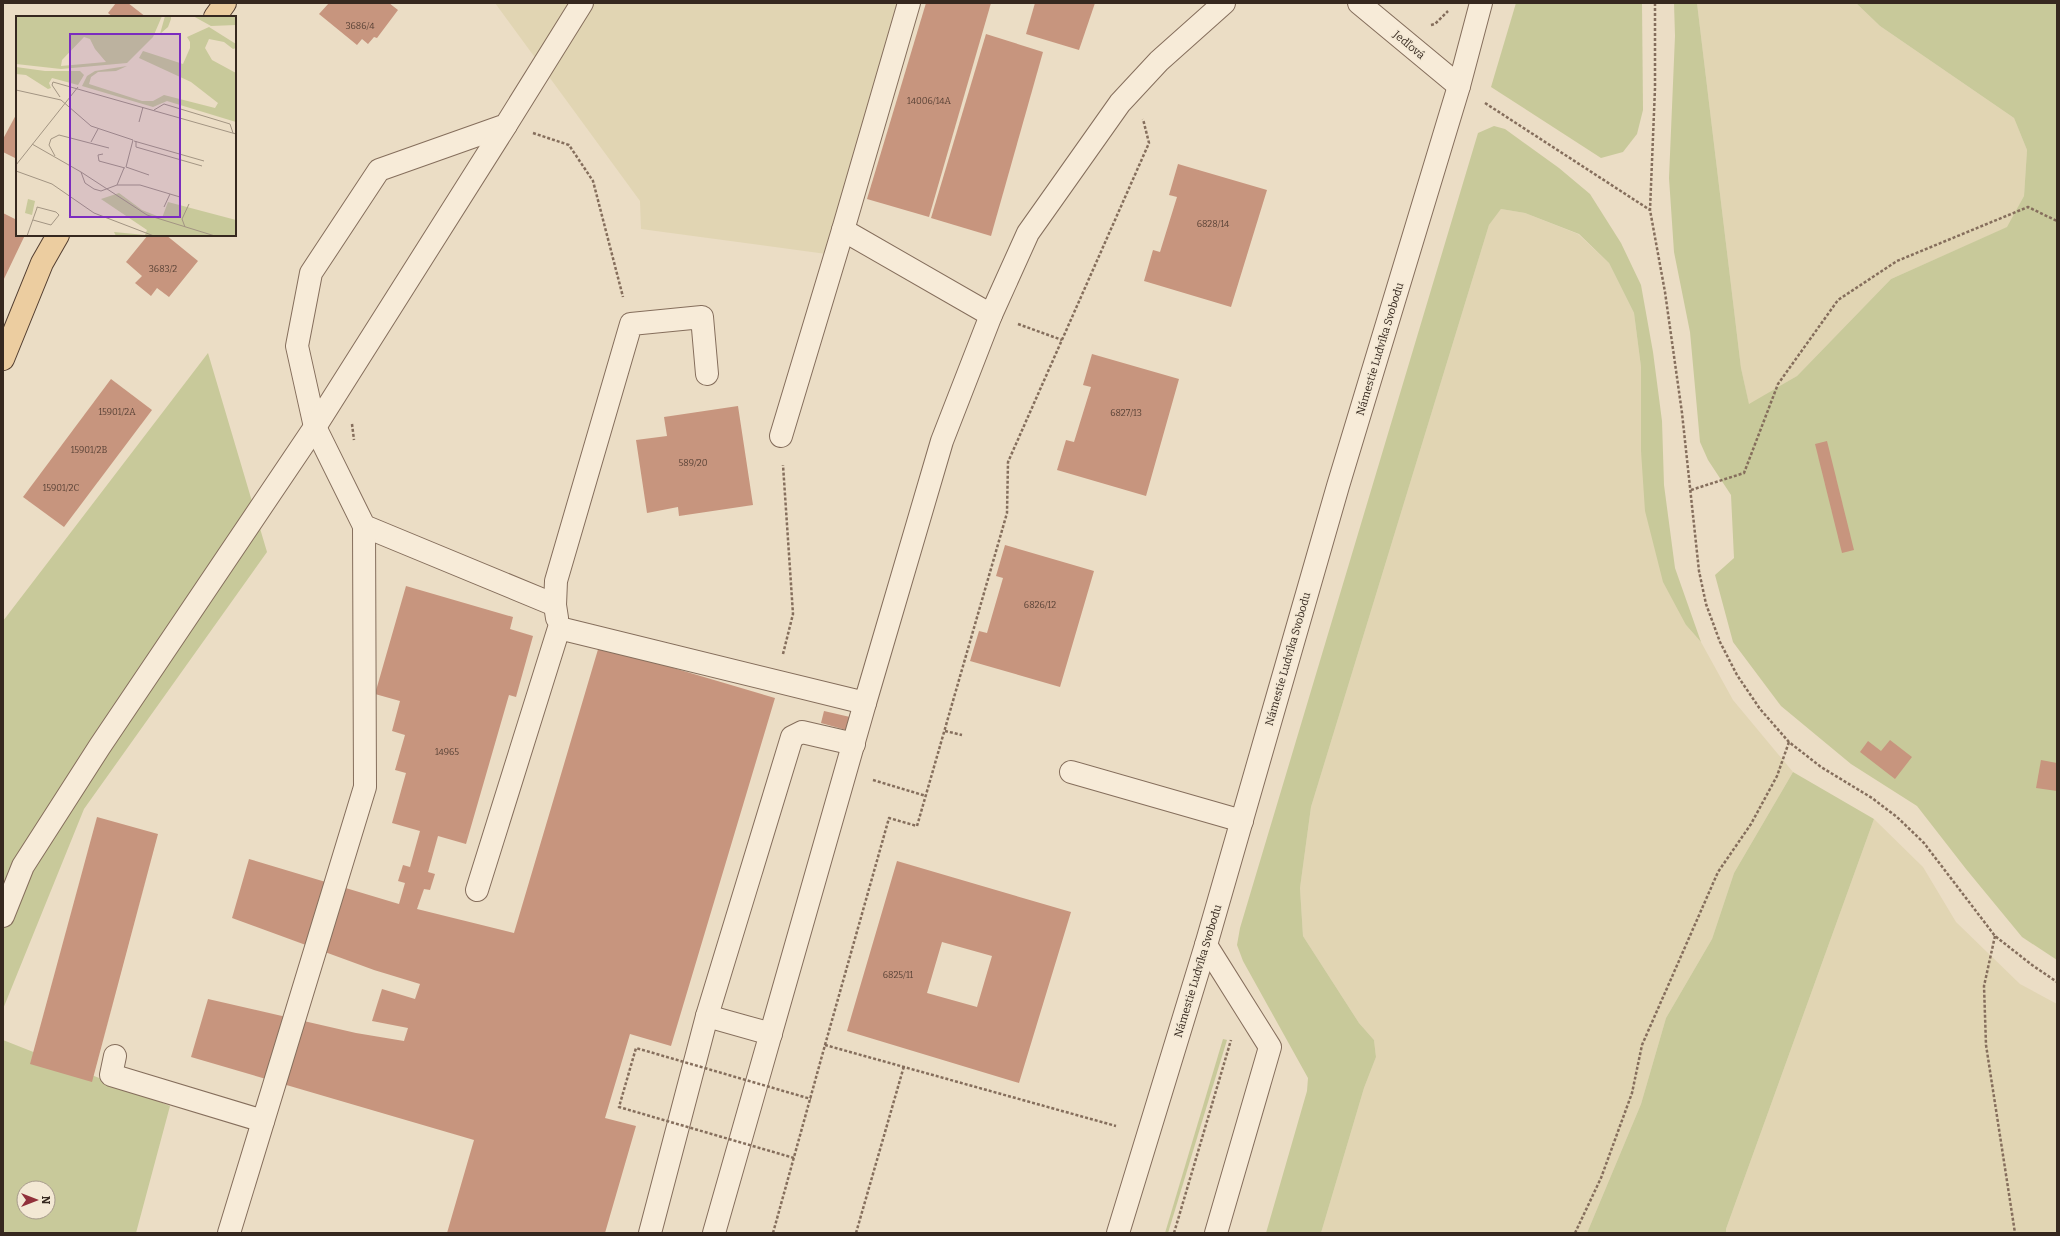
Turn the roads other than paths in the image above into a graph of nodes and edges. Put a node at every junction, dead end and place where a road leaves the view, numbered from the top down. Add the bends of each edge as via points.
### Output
1 (225, 3) edge
2 (582, 3) edge
3 (909, 3) edge
4 (1224, 3) edge
5 (1358, 3) edge
6 (1481, 3) edge
7 (215, 16) edge
8 (1459, 86) junction
9 (506, 125) junction
10 (843, 230) junction
11 (57, 236) edge
12 (991, 315) junction
13 (3, 359) edge
14 (707, 374) dead end
15 (315, 428) junction
16 (781, 436) road end
17 (364, 526) junction
18 (555, 605) junction
19 (559, 628) junction
20 (865, 702) junction
21 (854, 744) junction
22 (1071, 772) dead end
23 (1242, 820) junction
24 (477, 890) dead end
25 (3, 916) edge
26 (1206, 945) junction
27 (707, 1016) junction
28 (771, 1034) junction
29 (115, 1056) dead end
30 (263, 1121) junction
31 (228, 1233) edge
32 (650, 1233) edge
33 (714, 1233) edge
34 (1118, 1233) edge
35 (1216, 1233) edge

1 - 7 main road
2 - 9 street
3 - 10 street
4 - 12 street via 1159,61 1120,103 1028,233
5 - 8 street, Jedľová
6 - 8 street, Námestie Ludvíka Svobodu
8 - 23 street, Námestie Ludvíka Svobodu via 1338,486
9 - 15 street
9 - 15 street via 379,170 311,273 297,346
10 - 12 street
10 - 16 street
11 - 13 main road via 22,308
12 - 20 street via 942,441
14 - 18 street via 702,317 631,324 556,581
15 - 17 street
15 - 25 street via 22,866
17 - 18 street
17 - 30 street via 365,787
18 - 19 street
19 - 20 street
19 - 24 street
20 - 21 street
21 - 27 street via 802,732 792,737
21 - 28 street
22 - 23 street
23 - 26 street, Námestie Ludvíka Svobodu
26 - 34 street, Námestie Ludvíka Svobodu
26 - 35 street via 1270,1047
27 - 28 street
27 - 32 street
28 - 33 street
29 - 30 street via 111,1075
30 - 31 street

